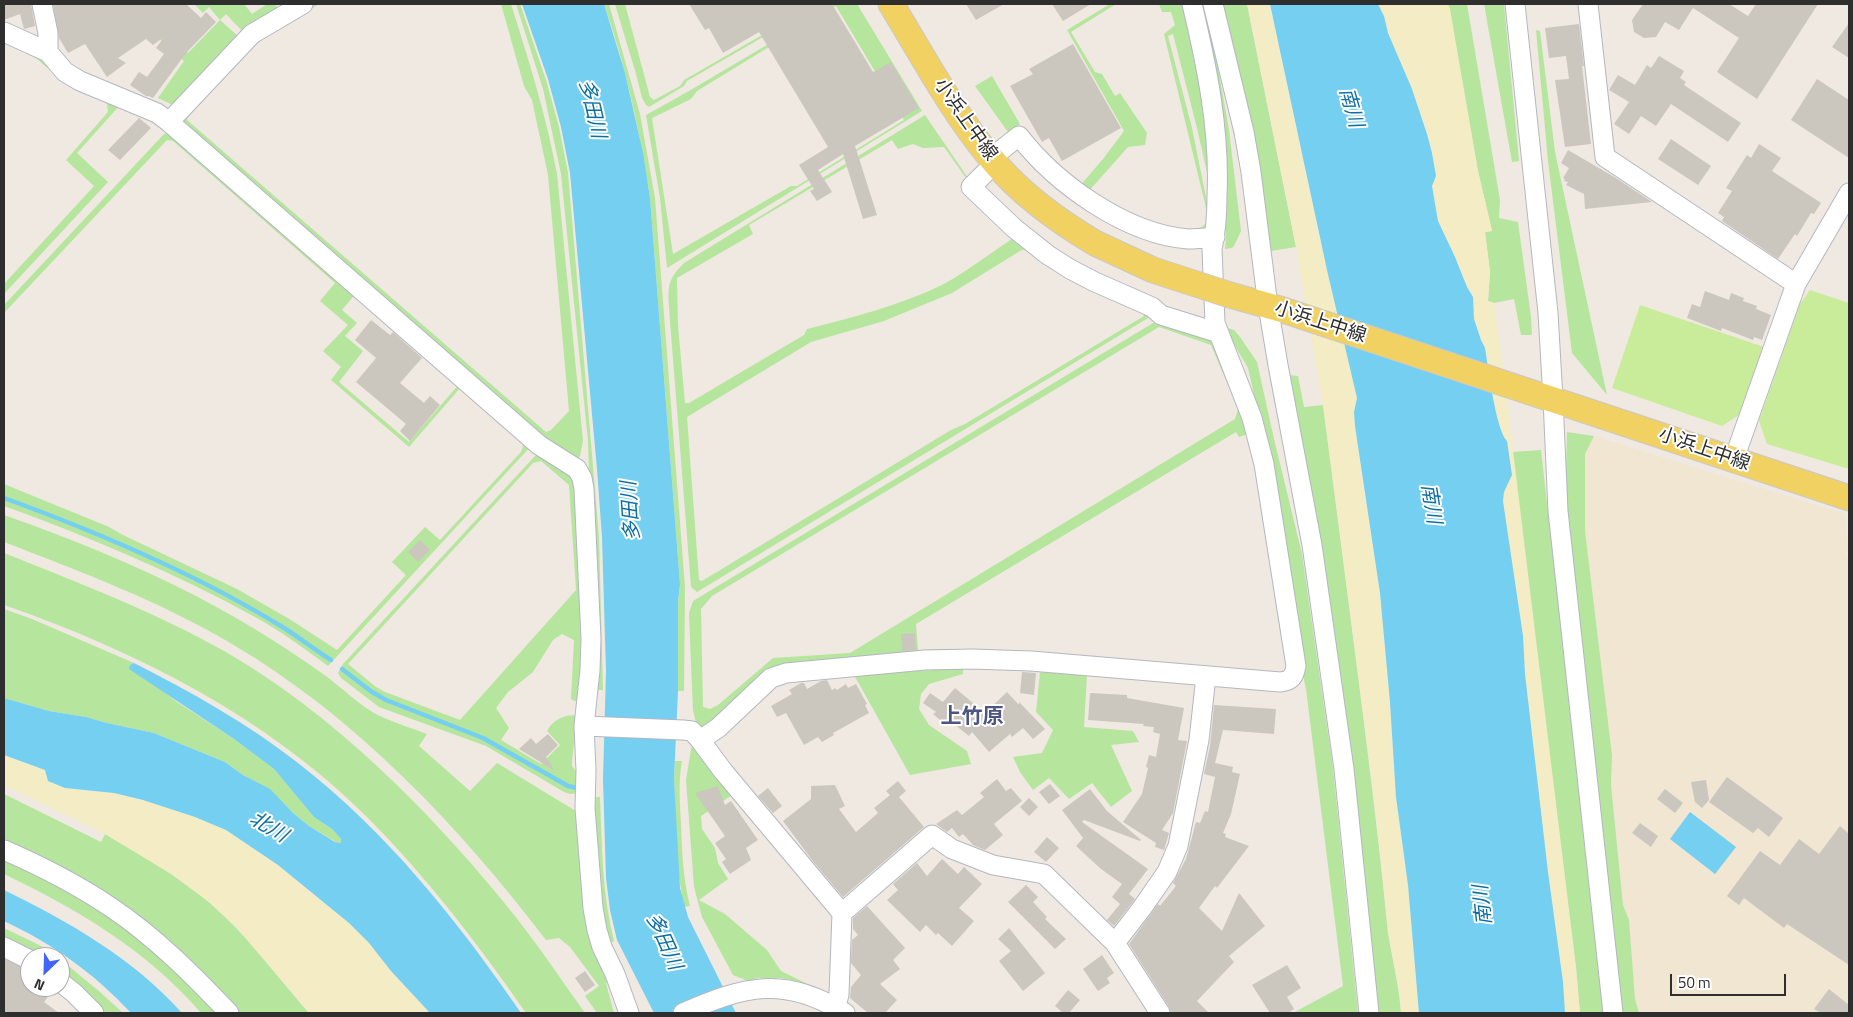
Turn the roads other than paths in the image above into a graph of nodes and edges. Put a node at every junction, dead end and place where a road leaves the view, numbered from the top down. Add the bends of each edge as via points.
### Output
1 (42, 4) edge
2 (303, 4) edge
3 (891, 4) edge
4 (1192, 4) edge
5 (1213, 4) edge
6 (1515, 4) edge
7 (1588, 4) edge
8 (4, 32) edge
9 (48, 52) junction
10 (169, 122) junction
11 (993, 161) junction
12 (1849, 193) edge
13 (1215, 237) junction
14 (1796, 284) junction
15 (1274, 307) junction
16 (1219, 333) junction
17 (1545, 396) junction
18 (1734, 459) junction
19 (1849, 498) edge
20 (1206, 676) junction
21 (589, 726) junction
22 (700, 740) junction
23 (4, 850) edge
24 (842, 913) junction
25 (1115, 943) junction
26 (4, 947) edge
27 (20, 955) edge
28 (70, 991) edge
29 (841, 1010) edge
30 (94, 1013) edge
31 (229, 1013) edge
32 (629, 1013) edge
33 (683, 1013) edge
34 (1160, 1013) edge
35 (1369, 1013) edge
36 (1613, 1013) edge

1 - 9 street
2 - 10 street via 252,34
3 - 11 main road, 小浜上中線 via 961,118
4 - 13 street via 1207,68 1216,130
5 - 15 street via 1247,148
6 - 17 street via 1548,313
7 - 14 street via 1605,156
8 - 9 street
9 - 10 street via 65,72 80,82 157,113
10 - 21 street via 539,445 577,468 584,489 590,594
11 - 13 street via 1019,136 1062,182 1130,223 1188,239
11 - 15 main road, 小浜上中線, bridge via 1047,212 1095,243 1153,270
11 - 16 street via 971,187 1042,250 1095,282 1152,307 1161,315
12 - 14 street
13 - 16 street via 1212,249 1215,323
14 - 18 street
15 - 17 main road, 小浜上中線
15 - 35 street via 1344,769
16 - 20 street via 1252,418 1264,464 1296,666 1288,681
17 - 18 main road, 小浜上中線
17 - 36 street
18 - 19 main road, 小浜上中線
20 - 22 street via 972,659 925,660 786,673 771,678 718,728
20 - 25 street via 1199,740 1178,846 1167,872
21 - 22 street via 683,730 692,732
21 - 32 street via 586,808 597,930
22 - 24 street
23 - 31 street via 62,878 112,908 177,960
24 - 25 street via 932,835 952,849 993,865 1044,874
24 - 29 street
25 - 34 street
26 - 27 street
28 - 30 street
29 - 33 street via 806,995 764,988 732,993

